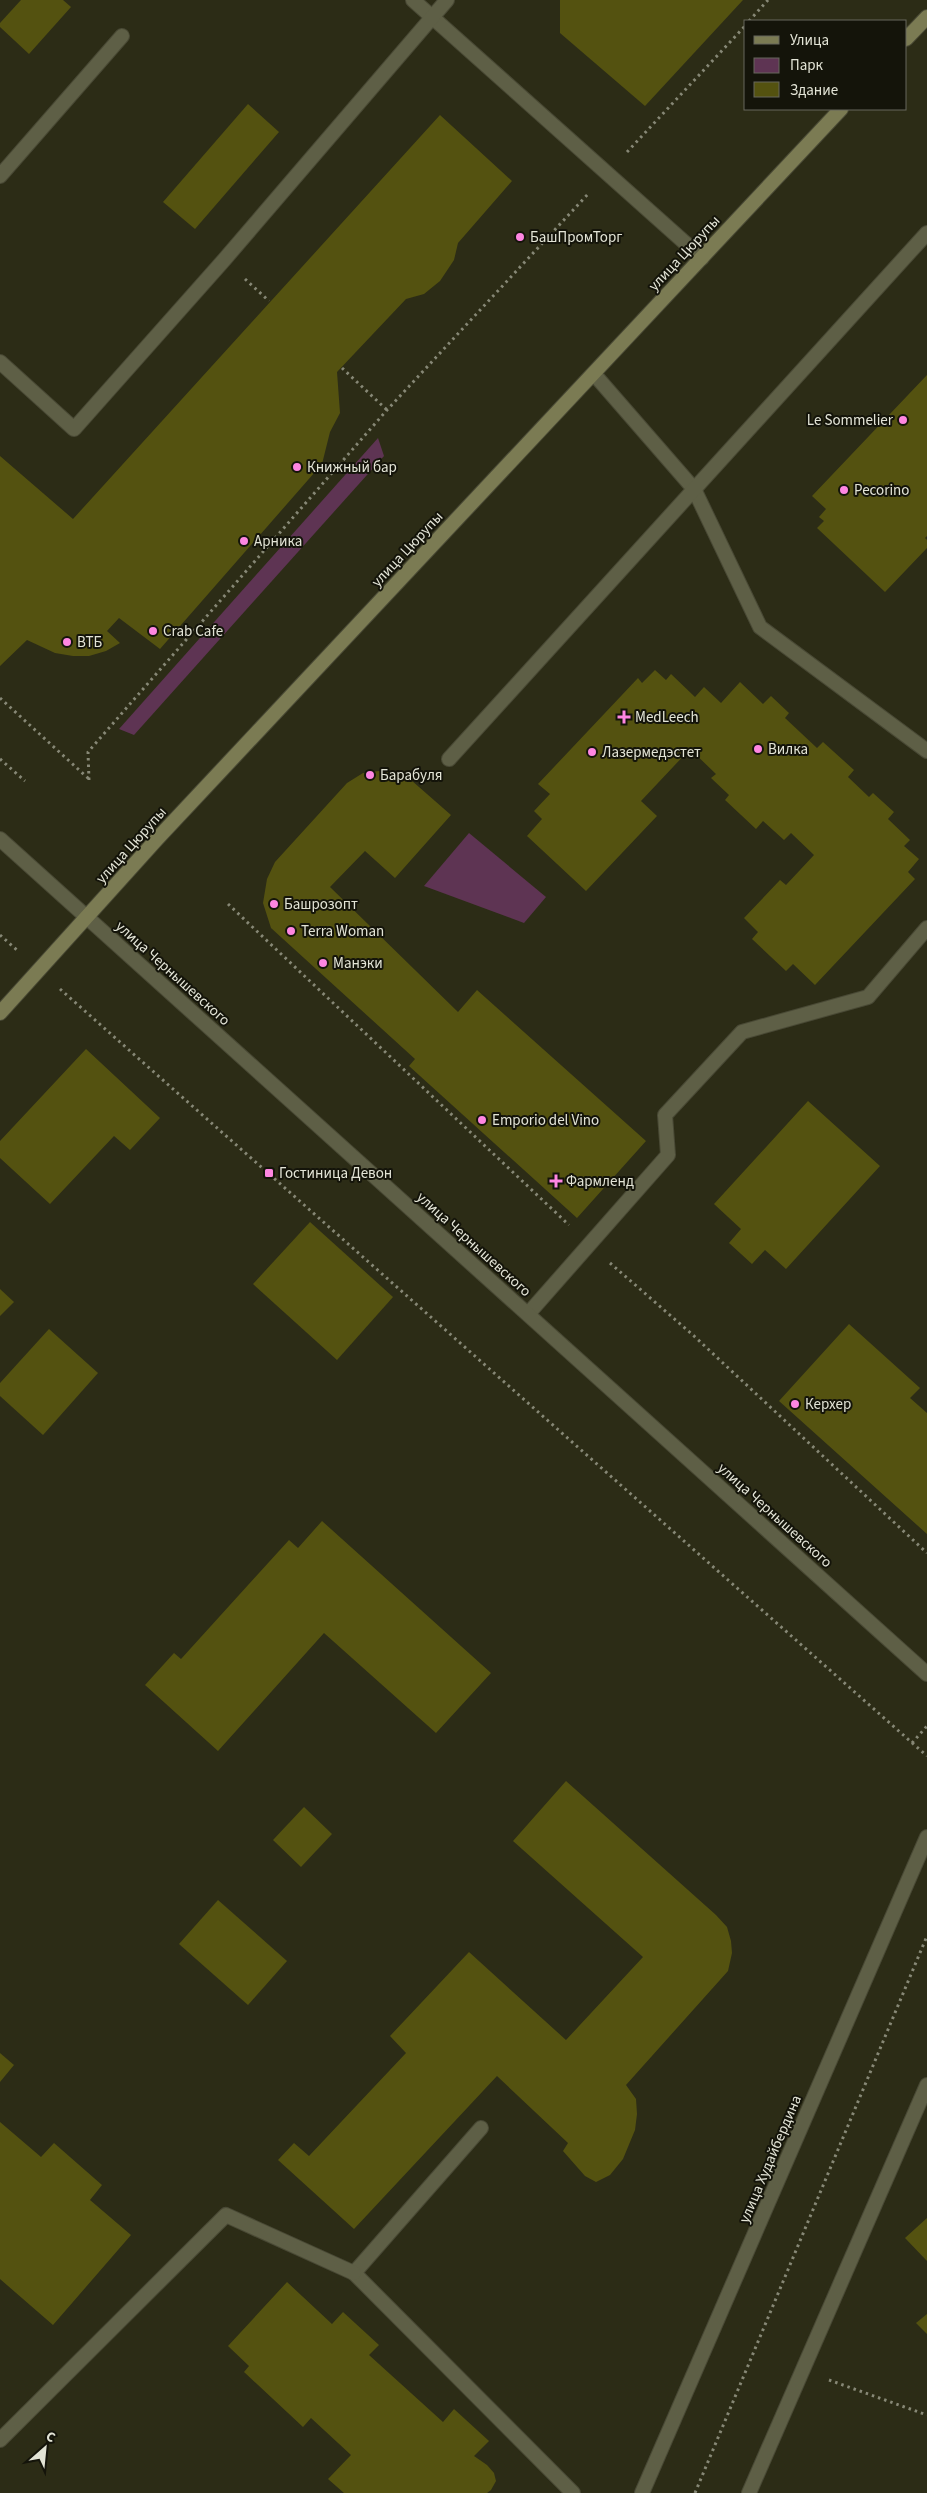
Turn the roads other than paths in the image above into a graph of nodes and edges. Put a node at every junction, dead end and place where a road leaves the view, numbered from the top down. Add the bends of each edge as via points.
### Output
1 (413, 0) edge
2 (447, 0) edge
3 (432, 17) junction
4 (927, 17) edge
5 (122, 36) dead end
6 (907, 39) edge
7 (840, 110) edge
8 (0, 176) edge
9 (927, 233) edge
10 (702, 258) junction
11 (0, 362) edge
12 (594, 374) junction
13 (694, 489) junction
14 (927, 752) edge
15 (449, 759) dead end
16 (0, 839) edge
17 (87, 917) junction
18 (927, 928) edge
19 (0, 1013) edge
20 (528, 1314) junction
21 (927, 1674) edge
22 (927, 1837) edge
23 (927, 2085) edge
24 (481, 2128) dead end
25 (354, 2273) junction
26 (0, 2440) edge
27 (573, 2493) edge
28 (642, 2493) edge
29 (749, 2493) edge

1 - 3 street
2 - 3 street
3 - 10 street
3 - 11 street via 74,429
4 - 6 main road
5 - 8 street
7 - 10 main road, улица Цюрупы
9 - 13 street
10 - 12 main road, улица Цюрупы
12 - 13 street
12 - 17 main road, улица Цюрупы
13 - 14 street via 760,627
13 - 15 street
16 - 17 street, улица Чернышевского
17 - 19 main road, улица Цюрупы
17 - 20 street, улица Чернышевского
18 - 20 street via 868,997 742,1032 665,1115 668,1156
20 - 21 street, улица Чернышевского
22 - 28 street, улица Худайбердина
23 - 29 street
24 - 25 street
25 - 26 street via 226,2215
25 - 27 street

